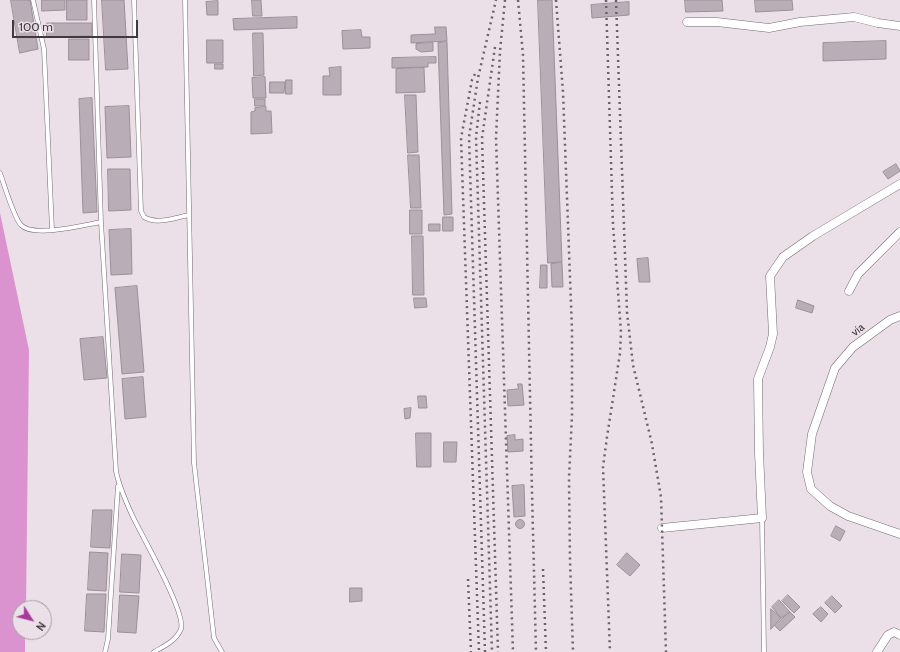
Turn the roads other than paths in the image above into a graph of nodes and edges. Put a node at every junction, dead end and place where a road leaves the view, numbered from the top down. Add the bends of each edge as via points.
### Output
1 (33, 0) edge
2 (94, 0) edge
3 (134, 0) edge
4 (185, 0) edge
5 (687, 22) dead end
6 (900, 26) edge
7 (0, 173) edge
8 (900, 184) edge
9 (190, 215) junction
10 (100, 222) junction
11 (52, 230) junction
12 (900, 232) edge
13 (849, 291) dead end
14 (900, 316) edge
15 (118, 484) junction
16 (762, 518) junction
17 (662, 528) dead end
18 (900, 534) edge
19 (900, 635) edge
20 (106, 652) edge
21 (154, 652) edge
22 (222, 652) edge
23 (764, 652) edge
24 (877, 652) edge

1 - 11 lane via 44,49
2 - 10 lane
3 - 9 lane via 141,211 150,221
4 - 9 lane
5 - 6 street via 717,22 769,28 854,17
7 - 11 lane via 21,226 34,231
8 - 16 street via 783,257 770,276 773,334 758,378
9 - 22 lane via 194,463 214,638
10 - 11 lane
10 - 15 lane
12 - 13 street via 858,274
14 - 18 street, via via 890,320 853,347 836,368 812,434 807,472 811,489 830,506 848,516
15 - 20 lane
15 - 21 lane via 172,594 180,617 181,628 172,641
16 - 17 street
16 - 23 lane
19 - 24 street via 894,632 888,635

